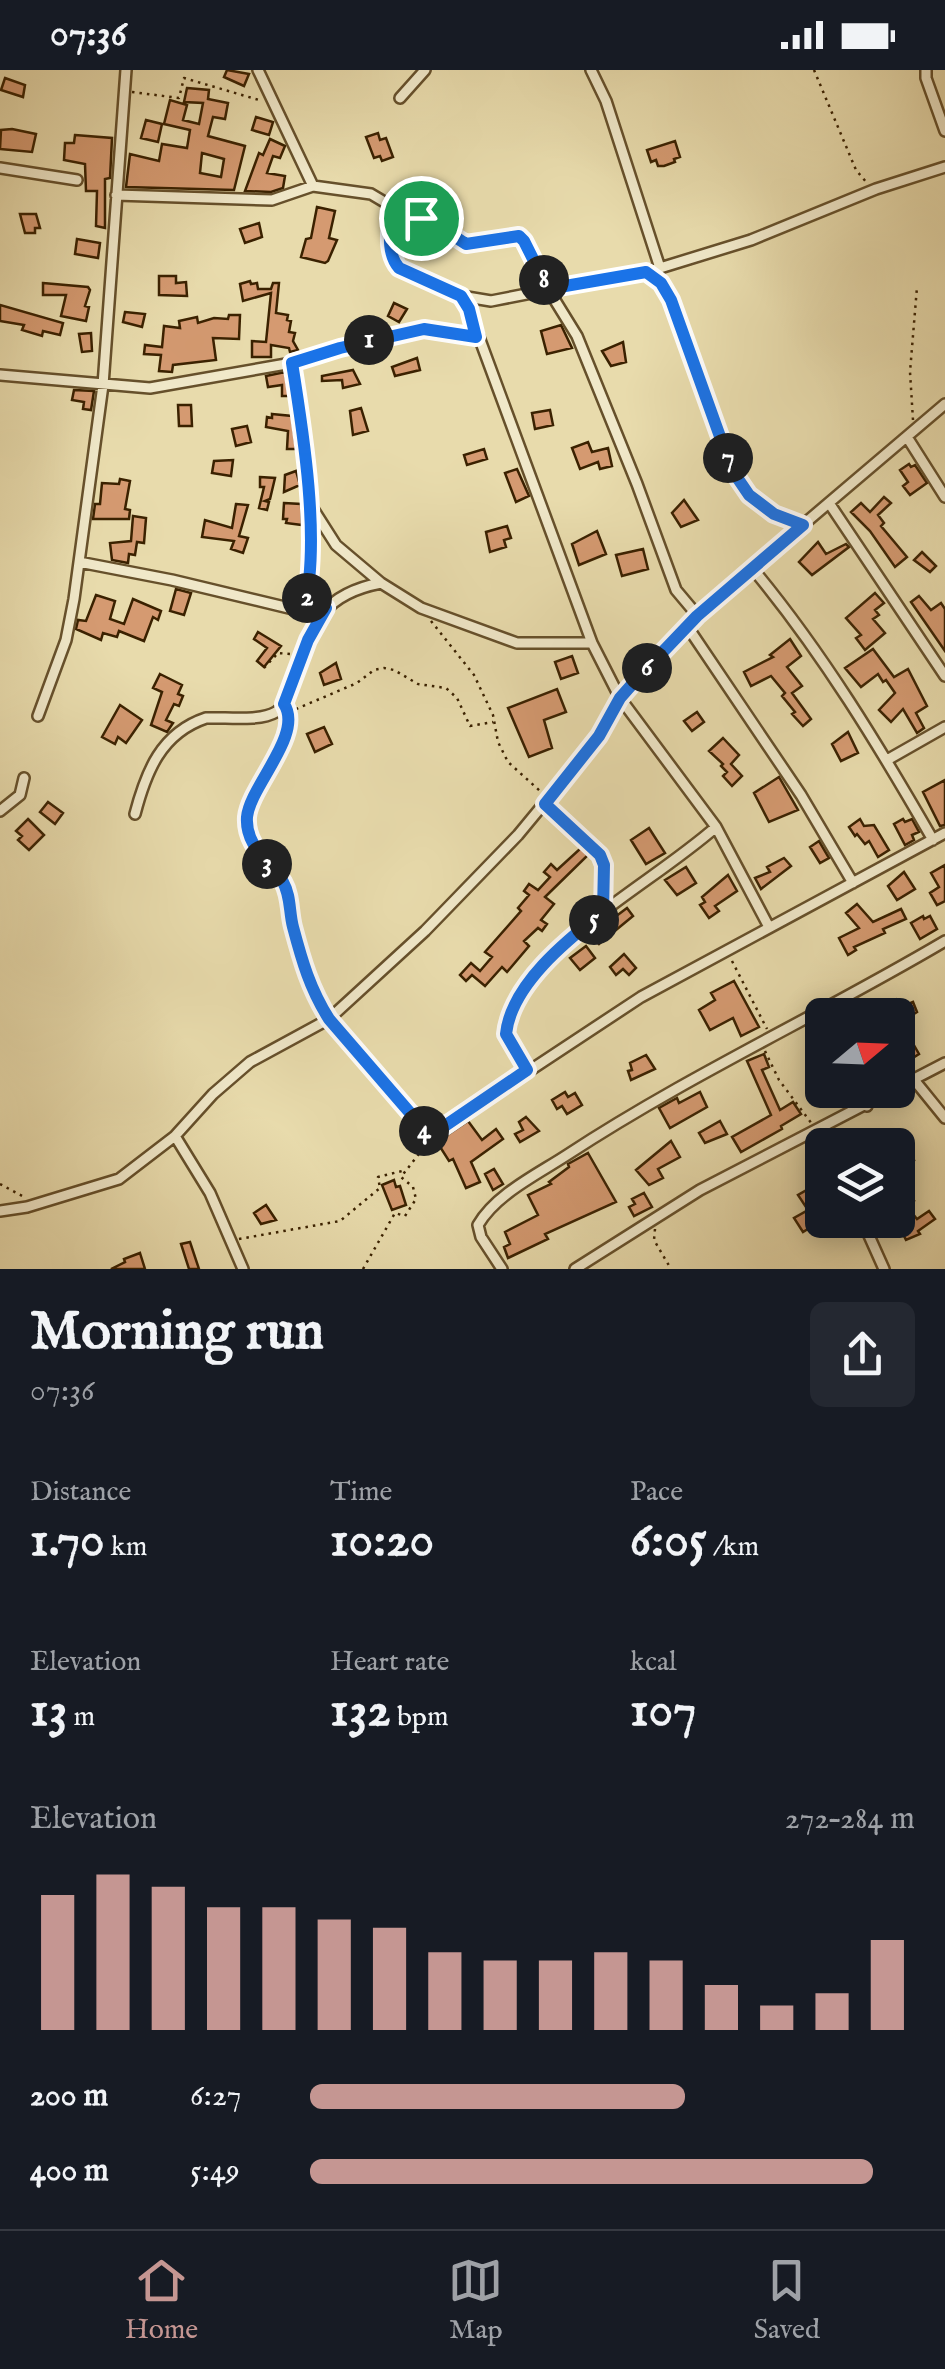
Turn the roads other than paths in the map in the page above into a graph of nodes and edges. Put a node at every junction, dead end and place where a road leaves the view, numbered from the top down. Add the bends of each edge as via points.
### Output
1 (126, 70) edge
2 (258, 70) edge
3 (425, 70) edge
4 (591, 70) edge
5 (926, 70) edge
6 (400, 98) dead end
7 (945, 130) edge
8 (945, 167) edge
9 (0, 168) edge
10 (77, 180) dead end
11 (312, 186) junction
12 (116, 195) junction
13 (392, 206) junction
14 (660, 268) junction
15 (646, 272) junction
16 (548, 289) junction
17 (461, 296) junction
18 (491, 302) junction
19 (471, 317) junction
20 (476, 337) junction
21 (292, 363) junction
22 (0, 375) edge
23 (102, 386) junction
24 (945, 404) edge
25 (911, 433) junction
26 (945, 497) edge
27 (308, 502) junction
28 (829, 503) junction
29 (803, 525) junction
30 (79, 562) junction
31 (753, 569) junction
32 (382, 583) junction
33 (326, 608) junction
34 (304, 609) junction
35 (697, 616) junction
36 (687, 626) junction
37 (592, 643) junction
38 (945, 676) edge
39 (620, 698) junction
40 (38, 716) dead end
41 (945, 727) edge
42 (888, 760) junction
43 (24, 778) dead end
44 (547, 801) junction
45 (0, 811) edge
46 (135, 814) dead end
47 (716, 827) junction
48 (945, 834) edge
49 (933, 840) junction
50 (853, 883) junction
51 (603, 912) junction
52 (768, 927) junction
53 (945, 941) edge
54 (841, 998) edge
55 (805, 1018) edge
56 (945, 1064) edge
57 (527, 1070) junction
58 (915, 1082) joint
59 (863, 1108) edge
60 (945, 1118) edge
61 (822, 1128) edge
62 (176, 1136) junction
63 (430, 1136) road end
64 (805, 1137) edge
65 (0, 1211) edge
66 (870, 1238) edge
67 (242, 1269) edge
68 (502, 1269) edge
69 (575, 1269) edge
70 (884, 1269) edge

1 - 12 street
2 - 11 street
3 - 6 street
4 - 14 street
5 - 7 street
8 - 14 street
9 - 10 street
11 - 12 street via 255,201
11 - 13 street via 371,194
12 - 23 street
13 - 16 street via 466,244 519,236
13 - 17 street via 393,261
14 - 15 street
15 - 16 street
15 - 29 street via 671,300 732,470 749,495
16 - 18 street
16 - 35 street via 578,336 676,590
17 - 18 street
17 - 19 street
18 - 19 street
19 - 20 street
20 - 21 street via 424,329
20 - 37 street
21 - 23 street via 150,388
21 - 27 street
22 - 23 street
23 - 30 street
24 - 25 street
25 - 26 street
25 - 28 street
27 - 32 street via 336,545
27 - 34 street
28 - 29 street
28 - 38 street
29 - 31 street
30 - 34 street
30 - 40 street via 66,640
31 - 35 street
31 - 42 street
32 - 33 street via 347,591
32 - 37 street via 421,608 517,642
33 - 34 street
33 - 46 street via 301,657 286,708 263,716 206,718 177,734 149,768
35 - 36 street
36 - 39 street
36 - 50 street
37 - 39 street
39 - 44 street
39 - 47 street
41 - 42 street
42 - 49 street
43 - 45 street via 20,795
44 - 51 street via 600,855
44 - 62 street via 329,1019 250,1062
47 - 51 street
47 - 52 street
48 - 49 street
49 - 50 street
50 - 52 street
51 - 57 street via 547,960 513,1010 506,1034
52 - 57 street
53 - 54 street
55 - 68 street via 607,1128 520,1185 478,1225
56 - 58 street
57 - 63 street
58 - 60 street
59 - 61 street
62 - 65 street via 119,1179
62 - 67 street
64 - 69 street via 660,1213
66 - 70 street

